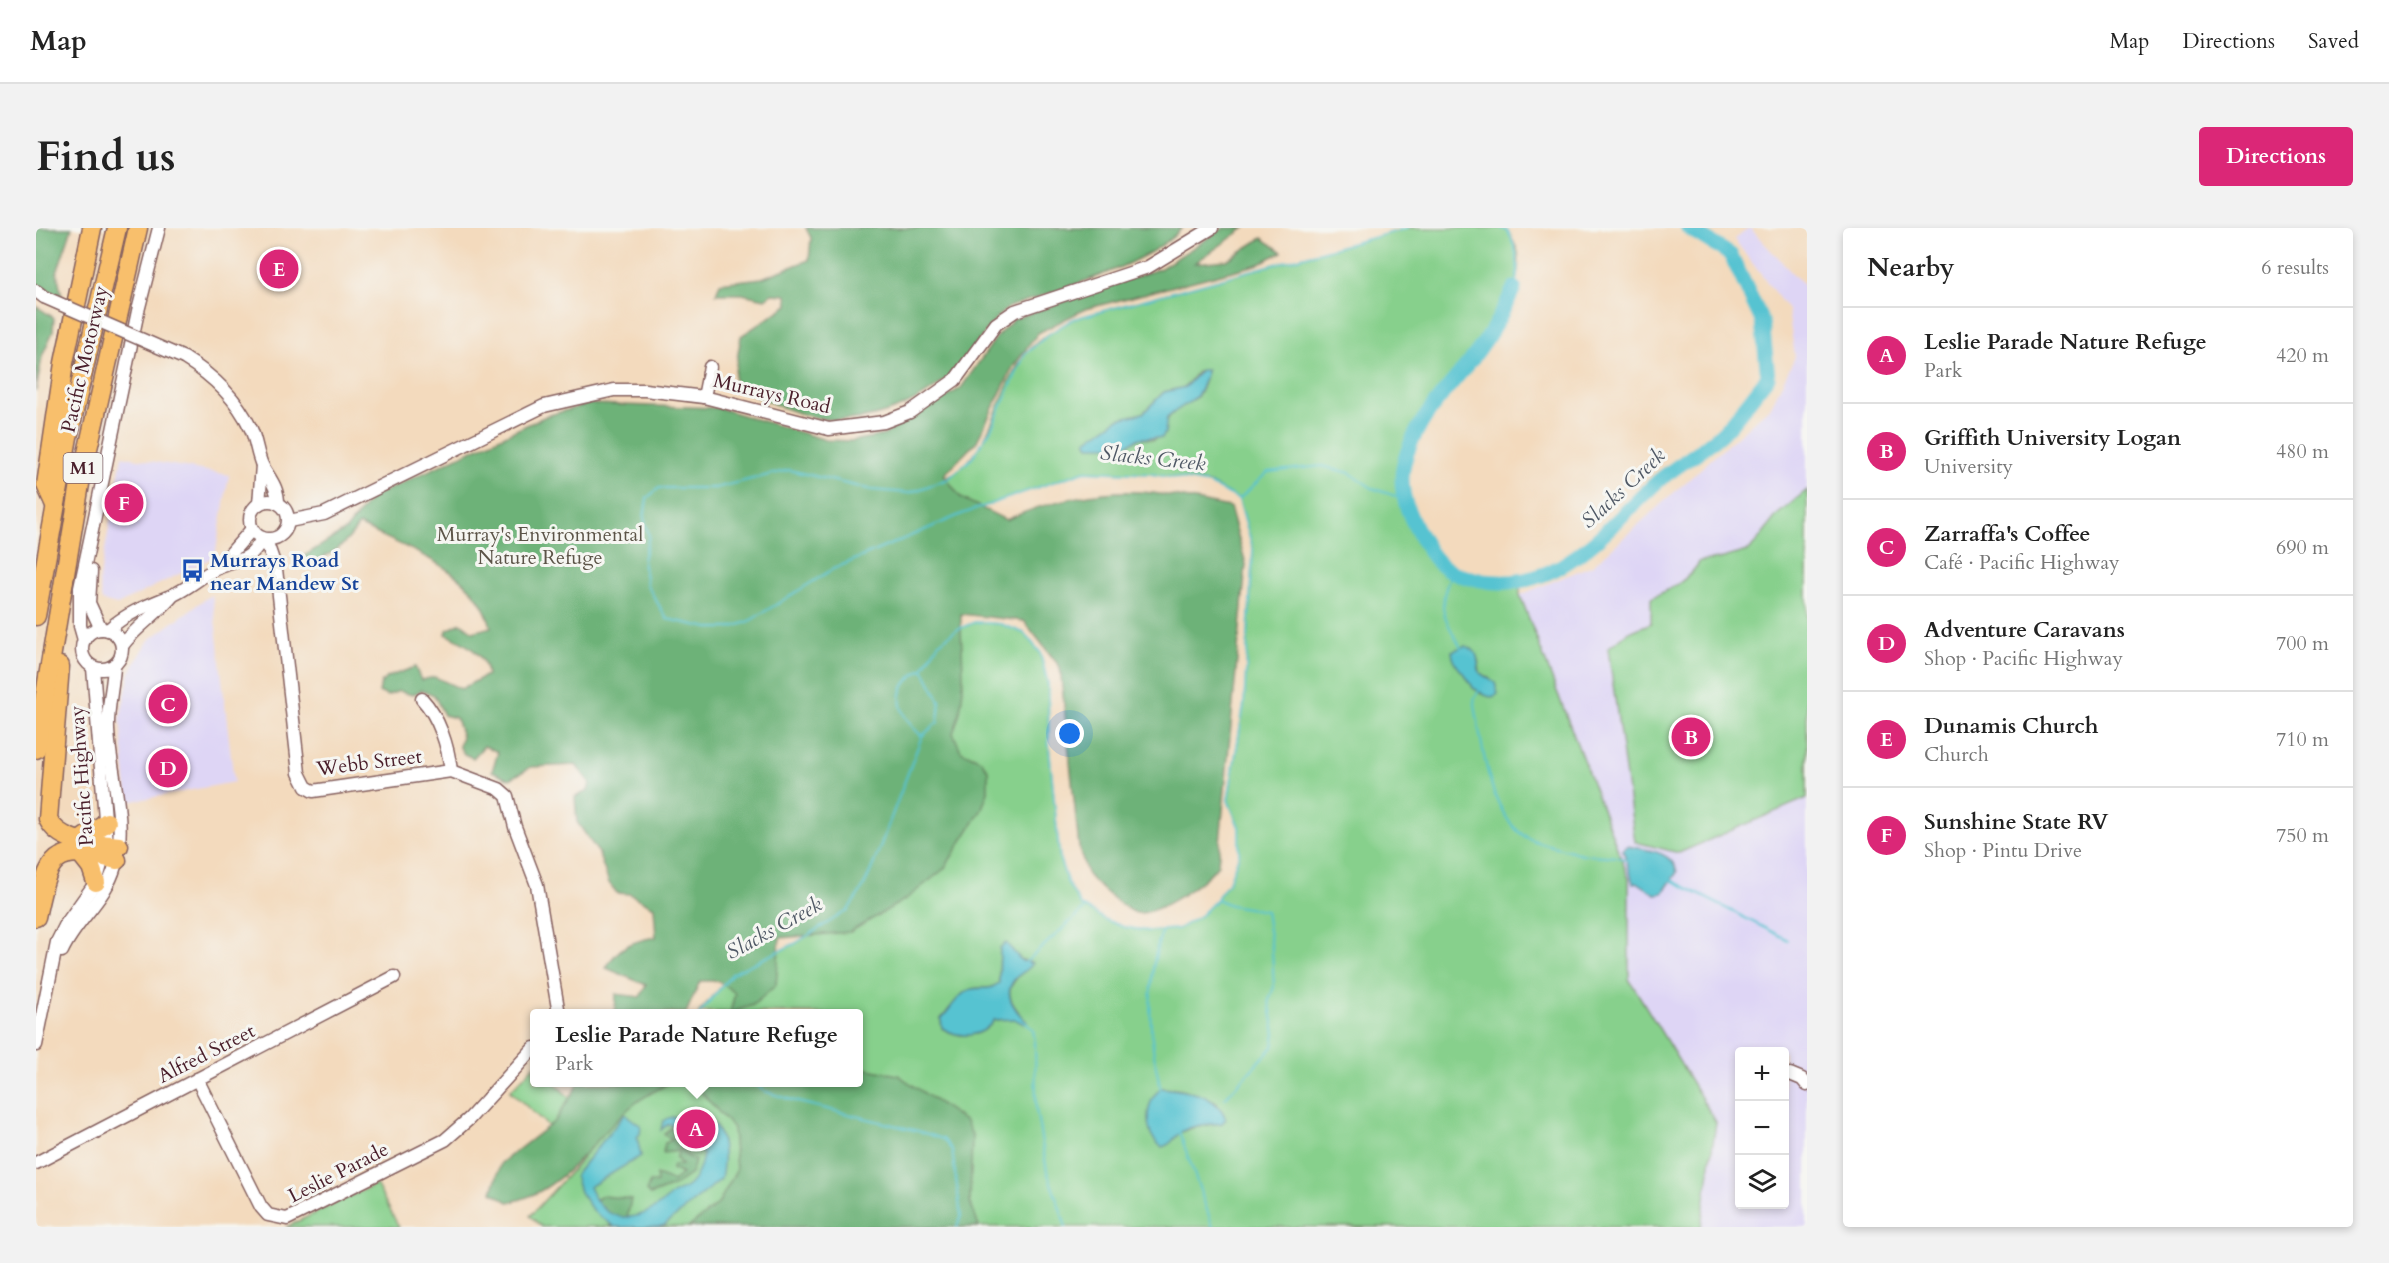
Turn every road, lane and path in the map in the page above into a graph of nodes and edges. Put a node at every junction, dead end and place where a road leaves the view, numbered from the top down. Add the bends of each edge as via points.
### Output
1 (92, 228) edge
2 (117, 228) edge
3 (138, 228) edge
4 (159, 228) edge
5 (1212, 228) edge
6 (39, 295) edge
7 (710, 367) dead end
8 (704, 397) junction
9 (262, 465) junction
10 (278, 503) junction
11 (259, 504) junction
12 (55, 505) junction
13 (289, 521) junction
14 (252, 529) junction
15 (264, 539) junction
16 (89, 555) junction
17 (218, 568) junction
18 (174, 594) junction
19 (36, 616) edge
20 (105, 629) junction
21 (53, 635) junction
22 (84, 640) junction
23 (122, 646) junction
24 (114, 666) junction
25 (93, 668) junction
26 (422, 699) dead end
27 (36, 748) edge
28 (451, 771) junction
29 (107, 822) junction
30 (80, 847) junction
31 (112, 852) junction
32 (96, 882) junction
33 (36, 917) edge
34 (51, 973) junction
35 (394, 977) dead end
36 (558, 1009) edge
37 (36, 1044) edge
38 (530, 1052) edge
39 (1790, 1074) dead end
40 (197, 1080) junction
41 (1806, 1081) edge
42 (36, 1163) edge

1 - 12 highway via 46,485
2 - 12 highway, Pacific Motorway / M1
3 - 21 highway, Pacific Motorway / M1 via 98,393
4 - 16 street via 127,359
5 - 8 street, Murrays Road via 1148,267 1015,311 996,324 954,380 910,412 884,422 829,429
6 - 9 street, bridge via 184,358 214,379 233,400 251,430
7 - 8 street
8 - 13 street, Murrays Road via 614,390 544,406 324,514
9 - 10 street via 278,494
9 - 11 street
10 - 11 street
10 - 13 street via 286,510
11 - 14 street via 251,512
12 - 19 highway, Pacific Motorway / M1
13 - 15 street via 284,533 273,540
14 - 15 street
14 - 17 street
15 - 17 street via 236,564
15 - 28 street, Webb Street via 276,570 298,773 306,787 313,791
16 - 20 street via 89,603
16 - 22 street via 79,596
17 - 18 street
18 - 20 street via 157,599
18 - 23 street
20 - 22 street via 91,632
20 - 23 street via 117,636
21 - 27 highway, Pacific Motorway / M1
21 - 30 highway via 60,658 48,816 60,834
22 - 25 street via 82,653
23 - 24 street via 121,657
24 - 25 street
24 - 31 street, Pacific Highway via 108,723
25 - 29 street, Pacific Highway
26 - 28 street via 434,714 450,756
28 - 36 street, Webb Street via 499,789 507,796 537,885
29 - 30 highway
29 - 31 street, Pacific Highway
30 - 31 highway
30 - 32 highway
30 - 33 highway via 51,863
31 - 32 street, Pacific Highway
31 - 34 street, Pacific Highway via 103,892 72,930
32 - 34 street, Pacific Highway via 62,932
34 - 37 street
35 - 40 street, Alfred Street
38 - 40 street, Leslie Parade via 445,1140 287,1219 276,1219 261,1207
39 - 41 street
40 - 42 street, Alfred Street

